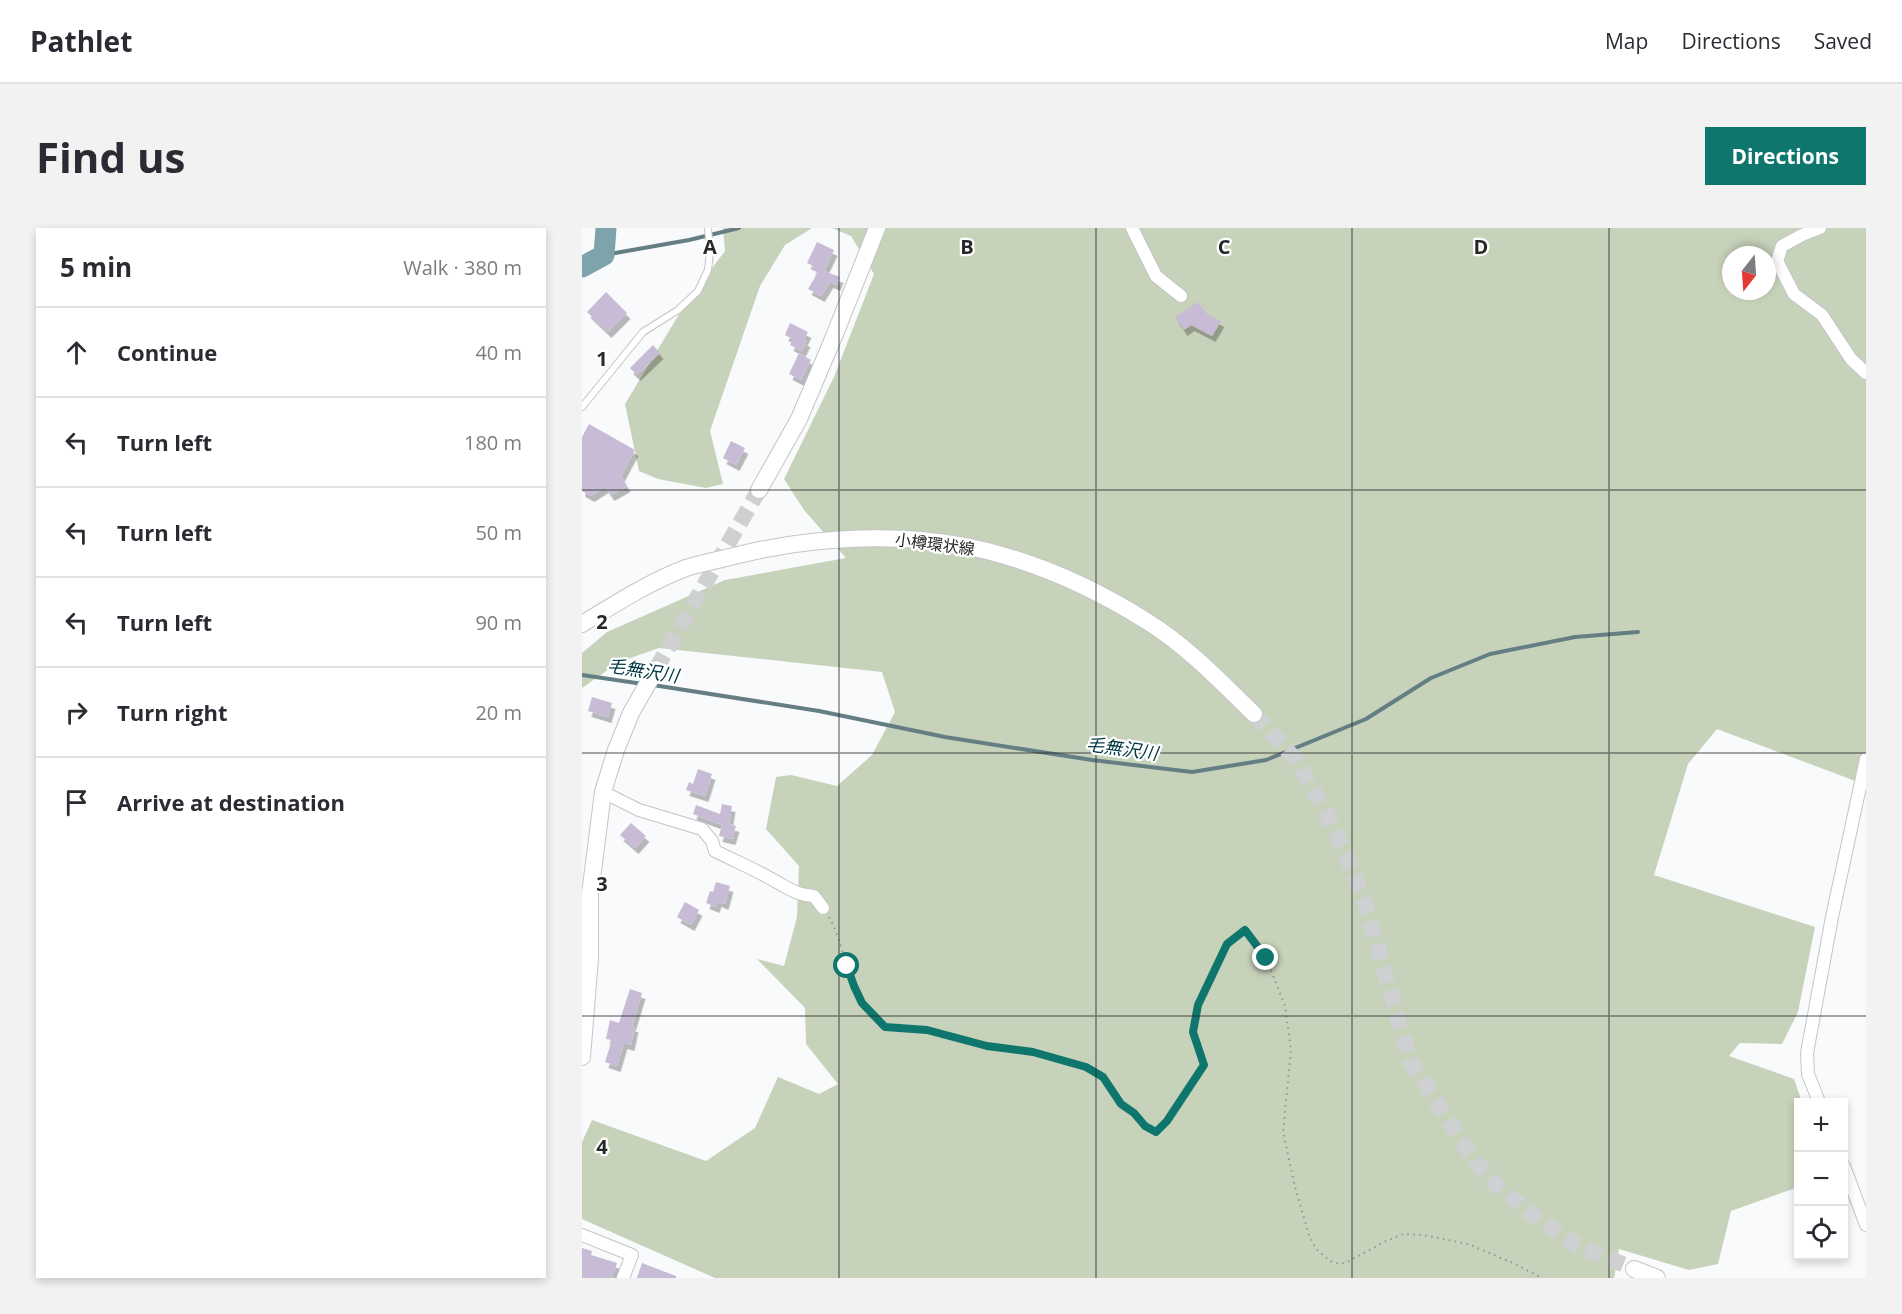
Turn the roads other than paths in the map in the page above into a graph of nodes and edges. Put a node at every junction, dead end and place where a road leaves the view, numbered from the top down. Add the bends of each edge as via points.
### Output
1 (708, 228) edge
2 (877, 228) edge
3 (1132, 228) edge
4 (1820, 228) edge
5 (1181, 296) dead end
6 (1866, 374) edge
7 (582, 407) edge
8 (759, 490) tunnel mouth
9 (582, 624) edge
10 (656, 669) tunnel mouth
11 (1254, 714) tunnel mouth
12 (1866, 759) edge
13 (603, 792) junction
14 (824, 908) road end
15 (582, 1057) edge
16 (1817, 1098) edge
17 (1848, 1177) edge
18 (1866, 1225) edge
19 (582, 1235) edge
20 (1634, 1269) tunnel mouth
21 (623, 1278) edge
22 (1657, 1278) edge

1 - 7 lane via 708,270 698,291 678,310 643,332
2 - 8 main road via 799,419
3 - 5 street via 1156,276
4 - 6 street via 1782,246 1777,261 1794,294 1822,315 1851,359
9 - 11 main road, 小樽環状線 via 633,593 686,568 767,548 830,539 938,543 986,551 1043,568 1099,593 1150,623 1201,662
10 - 13 main road via 631,713
12 - 16 street via 1807,1053 1808,1074
13 - 14 street via 639,810 702,829 715,851 790,891 814,896
13 - 15 main road via 590,894 590,958
17 - 18 street
19 - 21 street via 632,1255
20 - 22 main road

